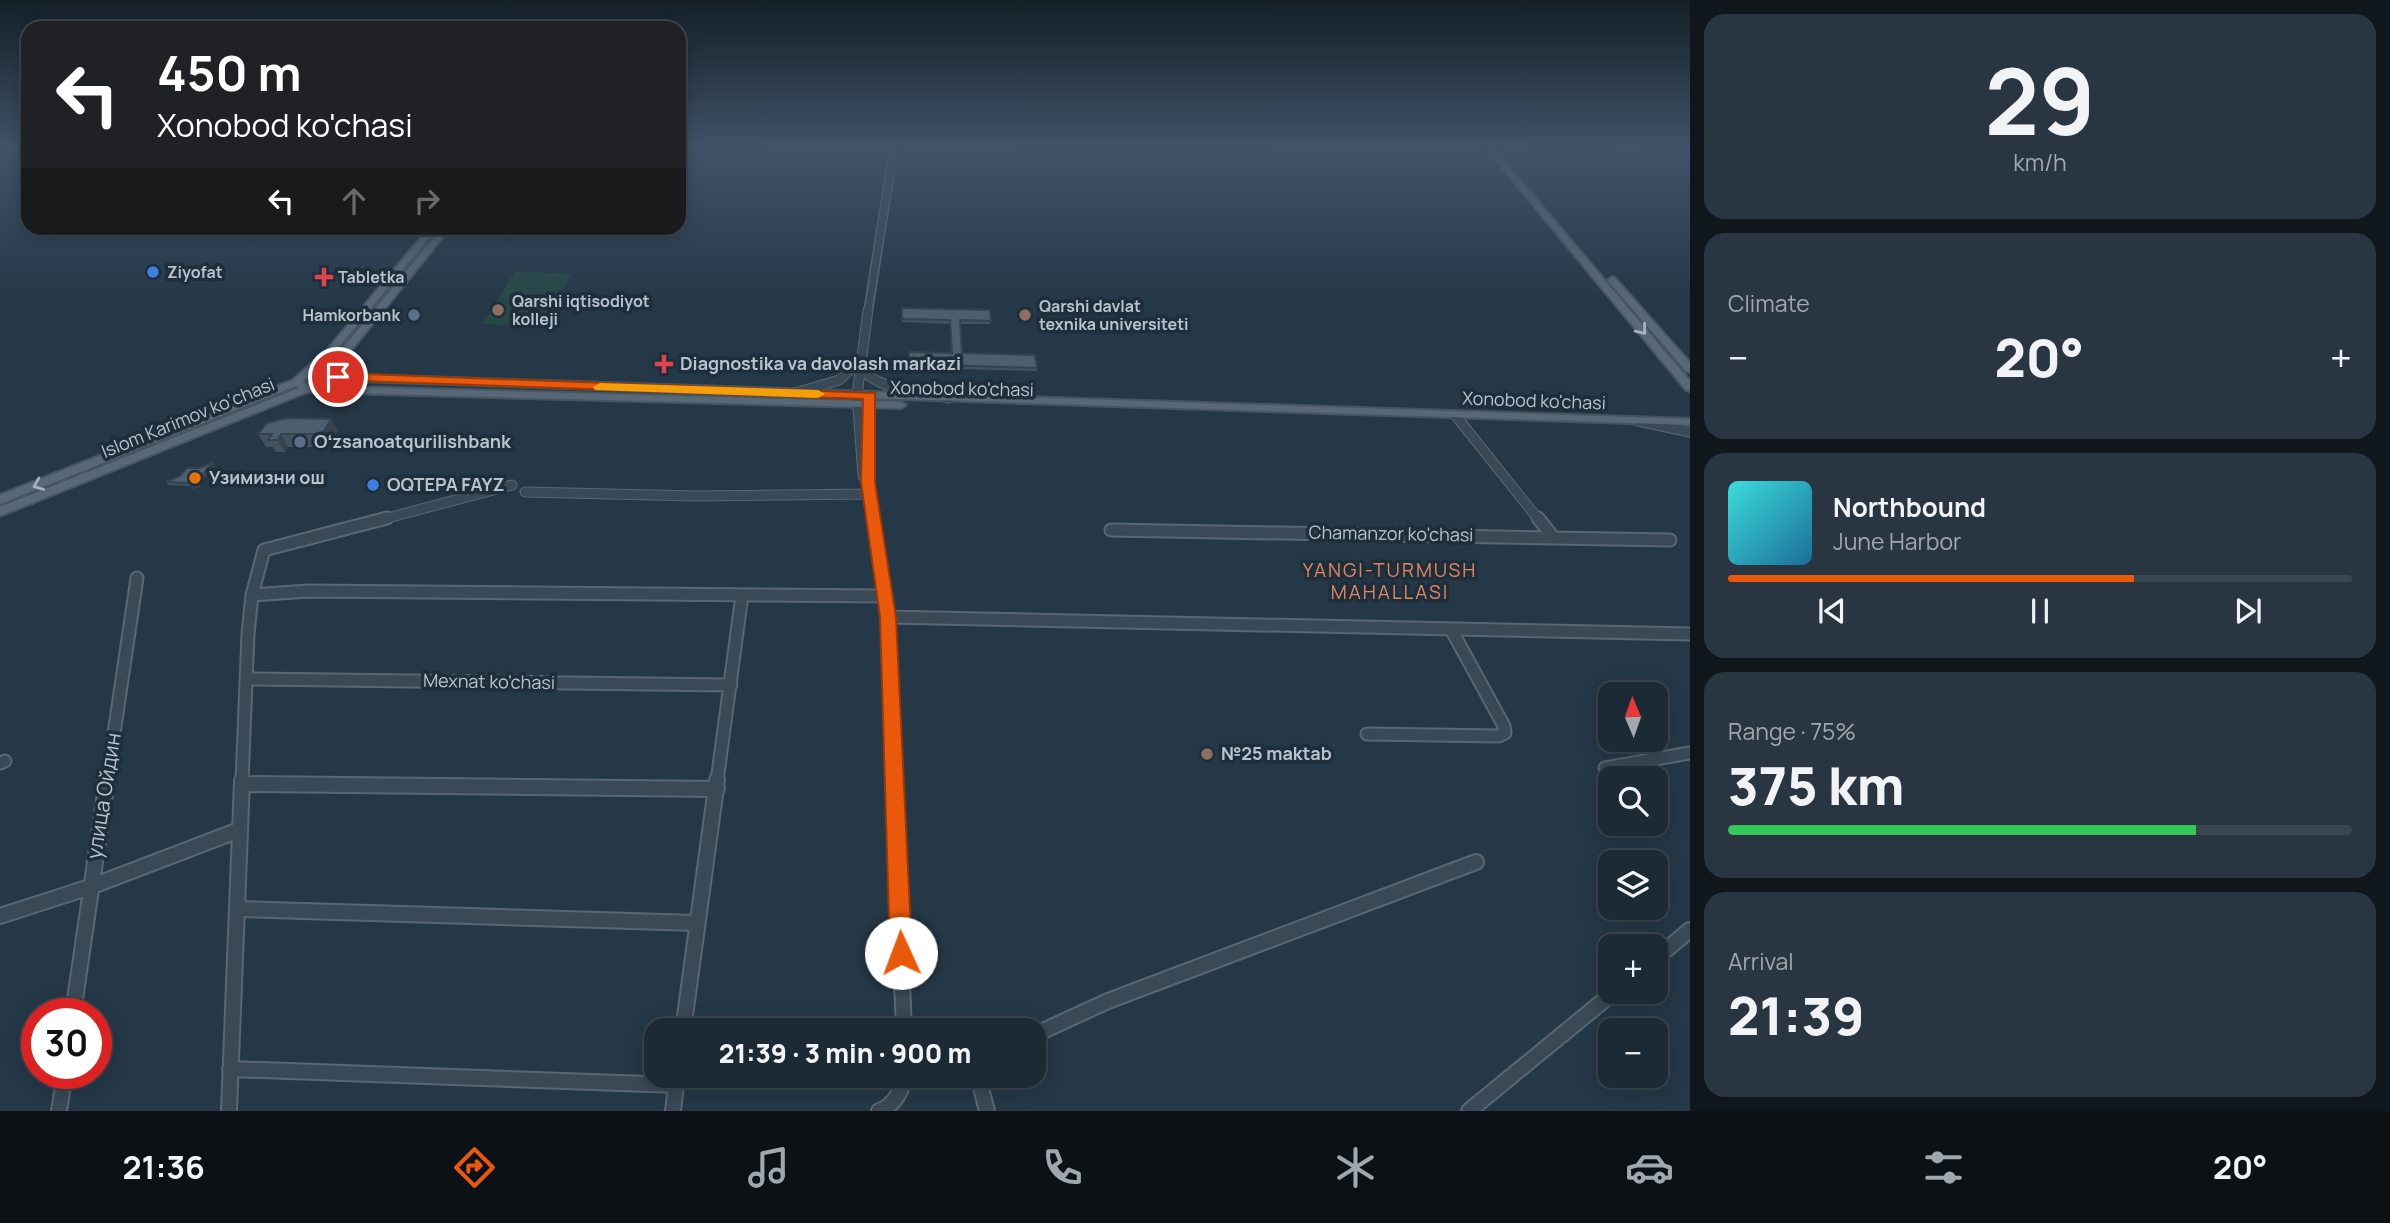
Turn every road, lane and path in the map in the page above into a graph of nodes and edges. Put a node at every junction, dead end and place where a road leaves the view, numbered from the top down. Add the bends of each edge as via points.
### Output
1 (886, 199) edge
2 (1532, 199) edge
3 (1542, 199) edge
4 (427, 235) edge
5 (440, 235) edge
6 (1609, 290) junction
7 (1620, 290) junction
8 (859, 363) junction
9 (1690, 369) edge
10 (325, 376) junction
11 (303, 383) junction
12 (1690, 388) edge
13 (791, 394) junction
14 (948, 398) junction
15 (864, 400) junction
16 (1293, 411) junction
17 (1456, 416) junction
18 (1638, 421) junction
19 (1690, 422) edge
20 (1690, 432) edge
21 (71, 477) junction
22 (512, 485) dead end
23 (869, 488) junction
24 (525, 492) dead end
25 (0, 500) edge
26 (0, 512) edge
27 (1111, 530) dead end
28 (1553, 537) junction
29 (1670, 540) dead end
30 (137, 578) dead end
31 (252, 595) junction
32 (742, 595) junction
33 (886, 596) junction
34 (888, 617) junction
35 (1452, 631) junction
36 (1690, 634) edge
37 (248, 679) junction
38 (731, 685) junction
39 (1367, 734) dead end
40 (1690, 752) edge
41 (1616, 766) edge
42 (244, 783) junction
43 (717, 789) junction
44 (239, 830) junction
45 (1476, 862) dead end
46 (90, 887) junction
47 (237, 909) junction
48 (0, 916) edge
49 (697, 923) junction
50 (1690, 930) edge
51 (1668, 948) edge
52 (75, 998) edge
53 (1599, 1004) edge
54 (685, 1018) edge
55 (903, 1018) edge
56 (1046, 1029) edge
57 (230, 1069) junction
58 (644, 1080) edge
59 (675, 1088) edge
60 (902, 1088) edge
61 (981, 1088) edge
62 (62, 1089) edge
63 (59, 1111) edge
64 (229, 1111) edge
65 (673, 1111) edge
66 (879, 1111) edge
67 (987, 1111) edge
68 (1469, 1111) edge

1 - 8 street
2 - 6 main road
3 - 7 main road
4 - 11 main road, Islom Karimov ko‘chasi
5 - 10 main road, Islom Karimov ko‘chasi
6 - 7 street
6 -> 12 main road
7 - 9 main road
8 - 13 street via 839,380
8 - 14 street via 866,377 877,384
8 - 15 street
10 - 11 main road, Islom Karimov ko‘chasi
10 - 13 main road, Xonobod ko'chasi
11 - 15 main road, Xonobod ko'chasi
11 - 21 main road, Islom Karimov ko‘chasi
13 - 15 main road, Xonobod ko'chasi
14 - 15 main road, Xonobod ko'chasi
14 - 16 main road, Xonobod ko'chasi
15 - 16 main road, Xonobod ko'chasi via 1270,414
15 - 23 street via 863,476
16 - 17 main road, Xonobod ko'chasi
17 - 18 main road, Xonobod ko'chasi
17 - 28 street
18 - 19 main road, Xonobod ko'chasi
18 - 20 street
21 -> 25 main road, Islom Karimov ko‘chasi
21 - 26 main road, Islom Karimov ko‘chasi
22 - 31 street via 264,550
23 - 24 street via 695,496
23 - 33 street
27 - 28 street, Chamanzor ko'chasi
28 - 29 street, Chamanzor ko'chasi
30 - 46 street, улица Ойдин
31 - 32 street via 322,591
31 - 37 street
32 - 33 street
32 - 38 street
33 - 34 street
34 - 35 street
34 - 55 street
35 - 36 street
35 - 39 street via 1505,733
37 - 38 street, Mexnat ko'chasi
37 - 42 street
38 - 43 street
40 - 41 street
42 - 43 street
42 - 44 street
43 - 49 street
44 - 46 street
44 - 47 street
45 - 56 street via 1108,1001
46 - 48 street
46 - 52 street, улица Ойдин
47 - 49 street
47 - 57 street
49 - 54 street
50 - 51 street
53 - 68 street
57 - 58 street
57 - 64 street
59 - 65 street
60 - 66 street via 888,1108
61 - 67 street
62 - 63 street

